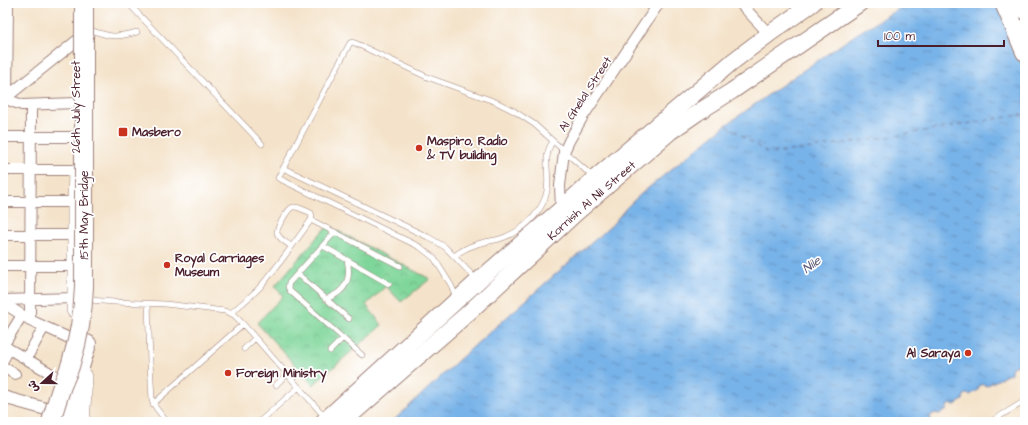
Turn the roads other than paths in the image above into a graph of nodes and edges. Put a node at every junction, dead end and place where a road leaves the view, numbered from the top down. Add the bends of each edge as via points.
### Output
1 (8, 3) edge
2 (76, 3) edge
3 (84, 3) edge
4 (90, 3) edge
5 (128, 3) edge
6 (660, 3) edge
7 (740, 3) edge
8 (813, 3) edge
9 (842, 3) edge
10 (860, 3) edge
11 (1004, 3) edge
12 (1022, 3) edge
13 (1025, 10) edge
14 (90, 30) junction
15 (137, 32) dead end
16 (769, 34) junction
17 (77, 41) junction
18 (1025, 52) edge
19 (4, 96) edge
20 (76, 103) junction
21 (31, 105) junction
22 (697, 113) junction
23 (3, 137) edge
24 (31, 137) junction
25 (76, 137) junction
26 (553, 141) junction
27 (262, 144) dead end
28 (564, 152) junction
29 (283, 168) junction
30 (3, 170) edge
31 (31, 170) junction
32 (76, 170) junction
33 (595, 178) junction
34 (3, 202) edge
35 (31, 202) junction
36 (75, 202) junction
37 (561, 209) junction
38 (311, 220) junction
39 (335, 232) junction
40 (3, 235) edge
41 (30, 235) junction
42 (74, 235) junction
43 (291, 246) junction
44 (323, 246) junction
45 (454, 256) junction
46 (347, 260) junction
47 (3, 266) edge
48 (30, 266) junction
49 (74, 266) junction
50 (400, 266) dead end
51 (298, 274) junction
52 (478, 281) junction
53 (388, 284) dead end
54 (75, 298) junction
55 (30, 299) junction
56 (326, 299) junction
57 (457, 299) junction
58 (90, 300) junction
59 (3, 302) edge
60 (148, 304) junction
61 (231, 313) junction
62 (73, 316) junction
63 (26, 318) junction
64 (349, 319) dead end
65 (243, 324) junction
66 (44, 327) junction
67 (69, 338) junction
68 (255, 338) junction
69 (343, 338) junction
70 (87, 344) junction
71 (5, 347) edge
72 (244, 349) dead end
73 (330, 351) dead end
74 (362, 355) dead end
75 (26, 359) junction
76 (3, 360) edge
77 (3, 367) edge
78 (15, 374) dead end
79 (287, 374) junction
80 (57, 377) junction
81 (276, 385) dead end
82 (299, 387) junction
83 (3, 397) edge
84 (1025, 401) edge
85 (153, 404) junction
86 (3, 406) edge
87 (54, 419) edge
88 (325, 420) edge
89 (82, 422) edge
90 (167, 422) edge
91 (259, 422) edge
92 (343, 422) edge
93 (990, 422) edge

1 - 19 street
2 - 17 main road, 26th July Street
3 - 87 highway, 15th May Bridge, bridge via 83,303 75,350 55,406
4 - 14 main road, 26th July Street
5 - 27 lane
6 - 28 street, Al Ghelal Street via 582,118
7 - 16 street
8 - 16 highway, Kornish Al Nil Street
9 - 22 highway via 729,80
10 - 22 highway, Kornish Al Nil Street
11 - 18 highway
12 - 13 highway
14 - 15 lane via 106,36
14 - 17 street
14 - 58 main road, 26th July Street
16 - 33 highway, Kornish Al Nil Street via 732,62
17 - 19 street
17 - 20 main road, 26th July Street
19 - 21 street via 16,103
20 - 21 street
20 - 25 main road, 26th July Street
21 - 24 street
22 - 92 highway, Kornish Al Nil Street via 671,131 576,213 467,314
23 - 24 street
24 - 25 street
24 - 31 street
25 - 32 main road, 26th July Street
26 - 28 lane
26 - 29 lane via 534,124 496,102 427,77 352,42
26 - 45 lane via 547,152 546,198 534,216 527,224 505,237 476,244
28 - 33 lane
28 - 37 street, Al Ghelal Street via 560,186
29 - 45 lane via 428,237
29 - 57 lane via 278,178 420,247 434,258
30 - 31 street
31 - 32 street
31 - 35 street
32 - 36 main road, 26th July Street
33 - 37 highway, Kornish Al Nil Street
34 - 35 street
35 - 36 street
35 - 41 street
36 - 42 main road, 26th July Street
37 - 52 highway, Kornish Al Nil Street
38 - 39 lane
38 - 43 lane
38 - 43 lane via 311,213 297,207 288,210 277,234
39 - 44 lane
39 - 50 lane
40 - 41 street
41 - 42 street
41 - 48 street
42 - 49 main road, 26th July Street
43 - 61 lane via 261,286
44 - 46 lane
44 - 51 lane
45 - 52 lane
46 - 53 lane
46 - 56 lane via 349,278 346,285 334,296
47 - 48 street
48 - 49 street
48 - 55 street
49 - 54 main road, 26th July Street
51 - 56 lane
51 - 69 lane via 289,283 289,289
52 - 57 highway, Kornish Al Nil Street
54 - 55 street
54 - 62 main road, 26th July Street
55 - 59 street
55 - 63 street
56 - 64 lane
57 - 88 highway, Kornish Al Nil Street
58 - 60 lane
58 - 70 main road, 26th July Street
59 - 63 street
60 - 61 lane via 186,306
60 - 85 lane
61 - 65 lane
62 - 67 main road, 26th July Street
62 - 87 highway via 71,354
63 - 66 street
63 - 71 street
65 - 68 lane
65 - 85 lane
66 - 67 street
66 - 75 street
67 - 80 main road, 26th July Street
68 - 72 lane
68 - 79 lane
69 - 73 lane
69 - 74 lane
70 - 87 highway via 76,386
70 - 89 main road, 26th July Street
71 - 75 street
71 - 76 street
75 - 80 street
77 - 78 street
79 - 81 lane
79 - 82 lane
80 - 87 main road, 26th July Street
82 - 88 lane
82 - 91 lane
83 - 87 street
84 - 93 lane
85 - 90 lane
86 - 87 street

